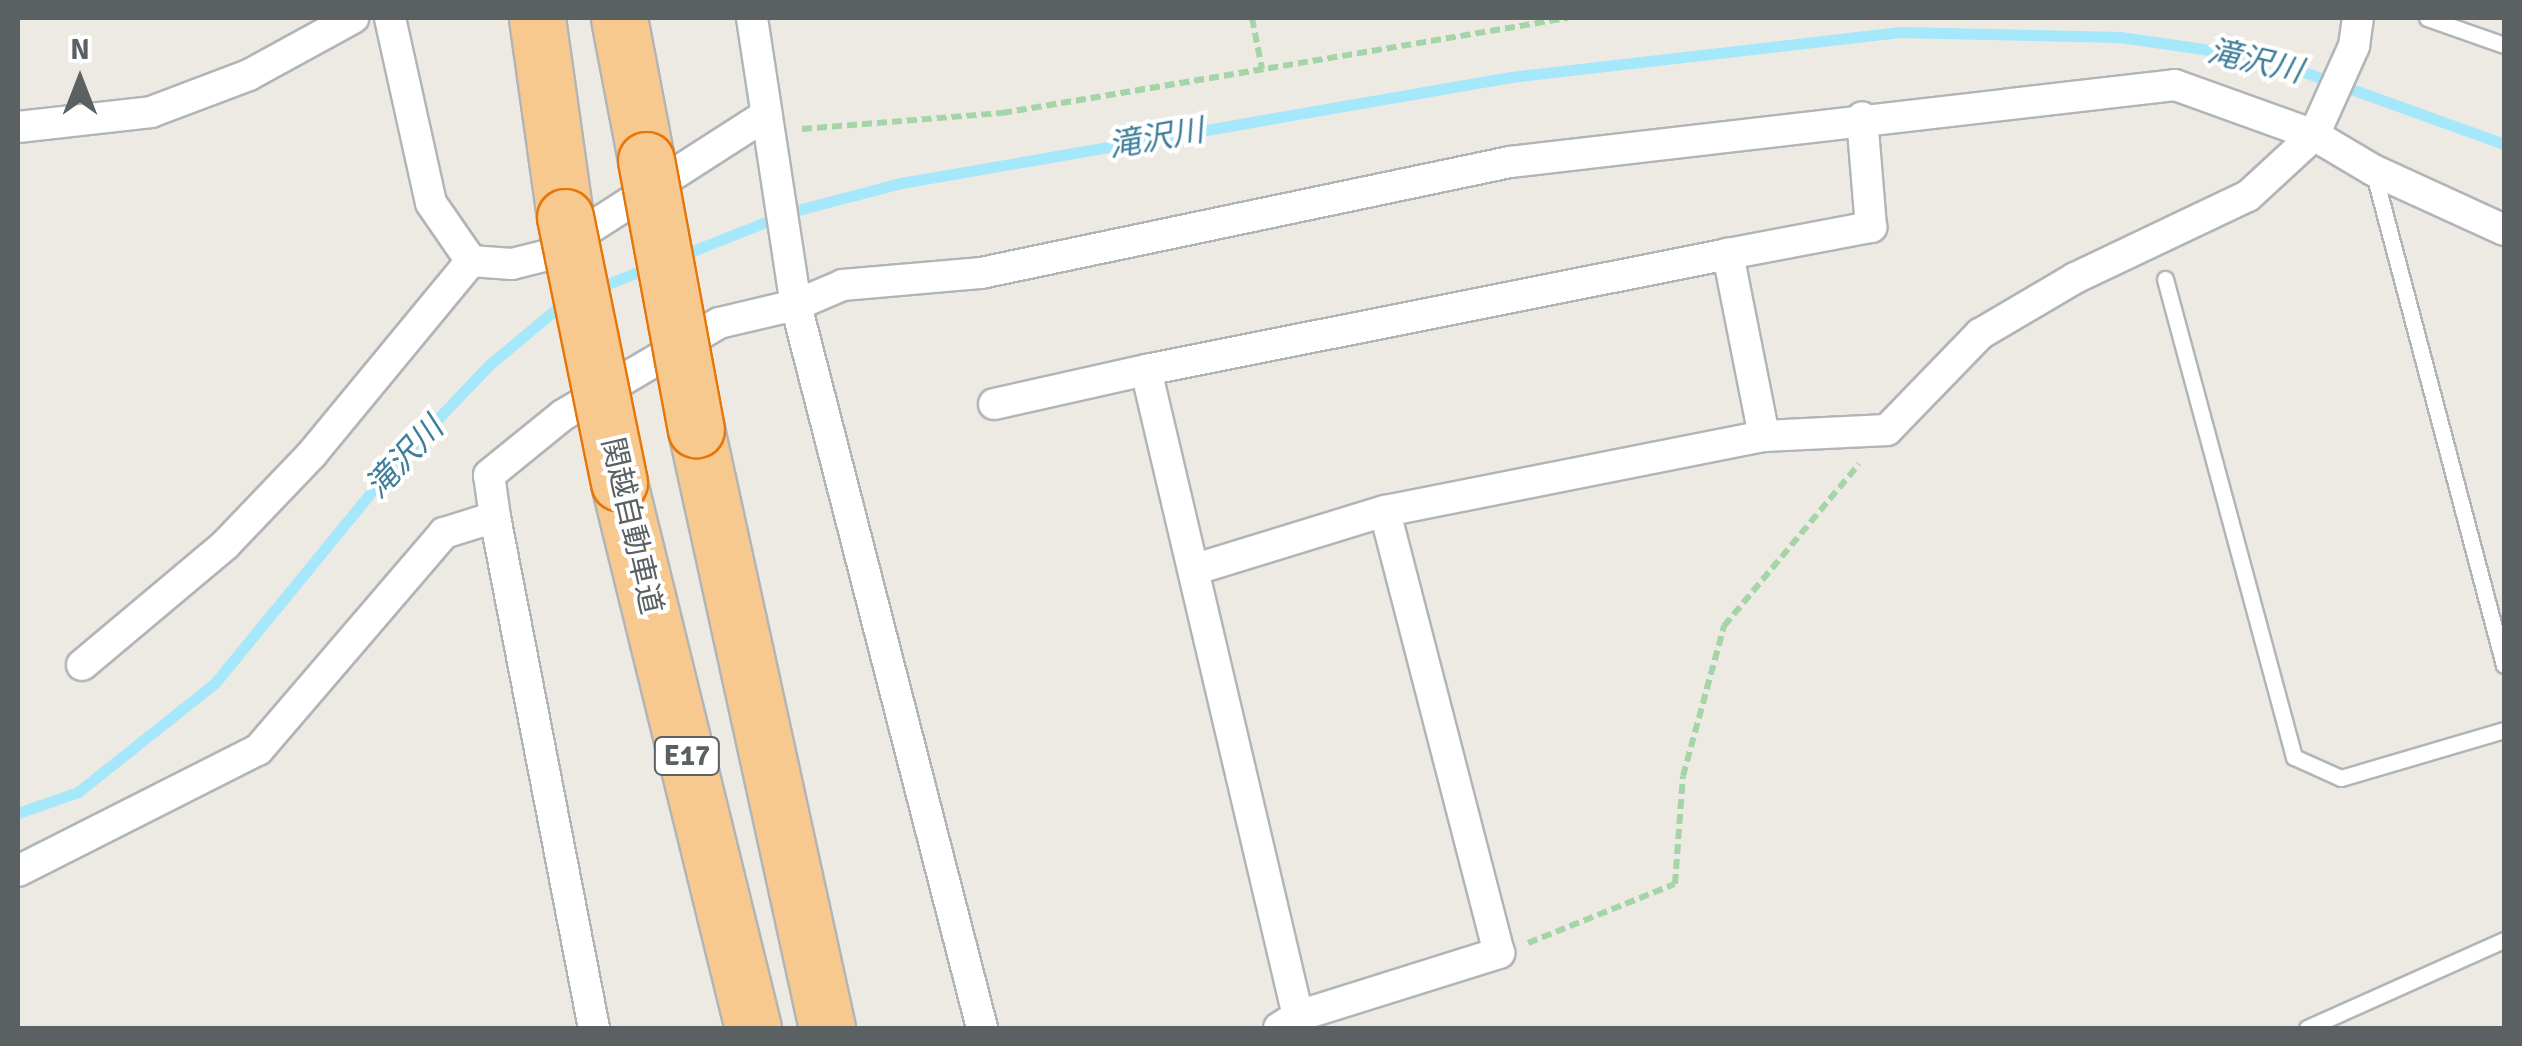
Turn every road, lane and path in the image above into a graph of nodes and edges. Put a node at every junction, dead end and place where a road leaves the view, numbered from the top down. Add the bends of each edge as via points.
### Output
1 (353, 18) edge
2 (390, 18) edge
3 (536, 18) edge
4 (619, 18) edge
5 (752, 18) edge
6 (1252, 18) edge
7 (1567, 18) edge
8 (2427, 18) edge
9 (2356, 32) edge
10 (2504, 45) edge
11 (1262, 69) junction
12 (763, 117) junction
13 (1862, 117) junction
14 (18, 126) edge
15 (2318, 127) junction
16 (2374, 170) junction
17 (2504, 230) edge
18 (1728, 254) junction
19 (472, 261) junction
20 (2165, 279) dead end
21 (796, 304) junction
22 (1146, 370) junction
23 (994, 404) dead end
24 (1888, 430) junction
25 (1764, 436) junction
26 (1385, 511) junction
27 (495, 517) junction
28 (1196, 569) junction
29 (82, 665) dead end
30 (2504, 666) edge
31 (2504, 730) edge
32 (18, 871) edge
33 (2504, 940) edge
34 (1499, 953) junction
35 (1288, 1022) edge
36 (594, 1028) edge
37 (753, 1028) edge
38 (827, 1028) edge
39 (982, 1028) edge
40 (2307, 1028) edge

1 - 14 street via 249,74 151,112
2 - 19 street via 430,202
3 - 37 highway, 関越自動車道 / E17, bridge via 566,217 619,483
4 - 38 highway, E17, bridge via 696,429
5 - 12 street
6 - 11 path
7 - 11 path
8 - 10 lane
9 - 15 street
11 - 12 path via 1002,113 875,126 804,129
12 - 19 street via 548,254 512,264
12 - 21 street
13 - 15 street via 2175,85
13 - 18 street via 1872,227
13 - 21 street via 1510,162 981,273 843,285
15 - 16 street
15 - 24 street via 2248,196 2075,278 1980,334
16 - 17 street
16 - 30 lane
18 - 22 street
18 - 25 street
19 - 29 street via 312,454 225,545
20 - 31 lane via 2294,757 2341,778
21 - 27 street via 719,322 564,415 490,475
21 - 39 street
22 - 23 street
22 - 28 street
24 - 25 street
24 - 34 path via 1724,626 1683,776 1675,884
25 - 26 street
26 - 28 street
26 - 34 street
27 - 32 street via 444,534 258,750
27 - 36 street
28 - 35 street
33 - 40 lane
34 - 35 street

